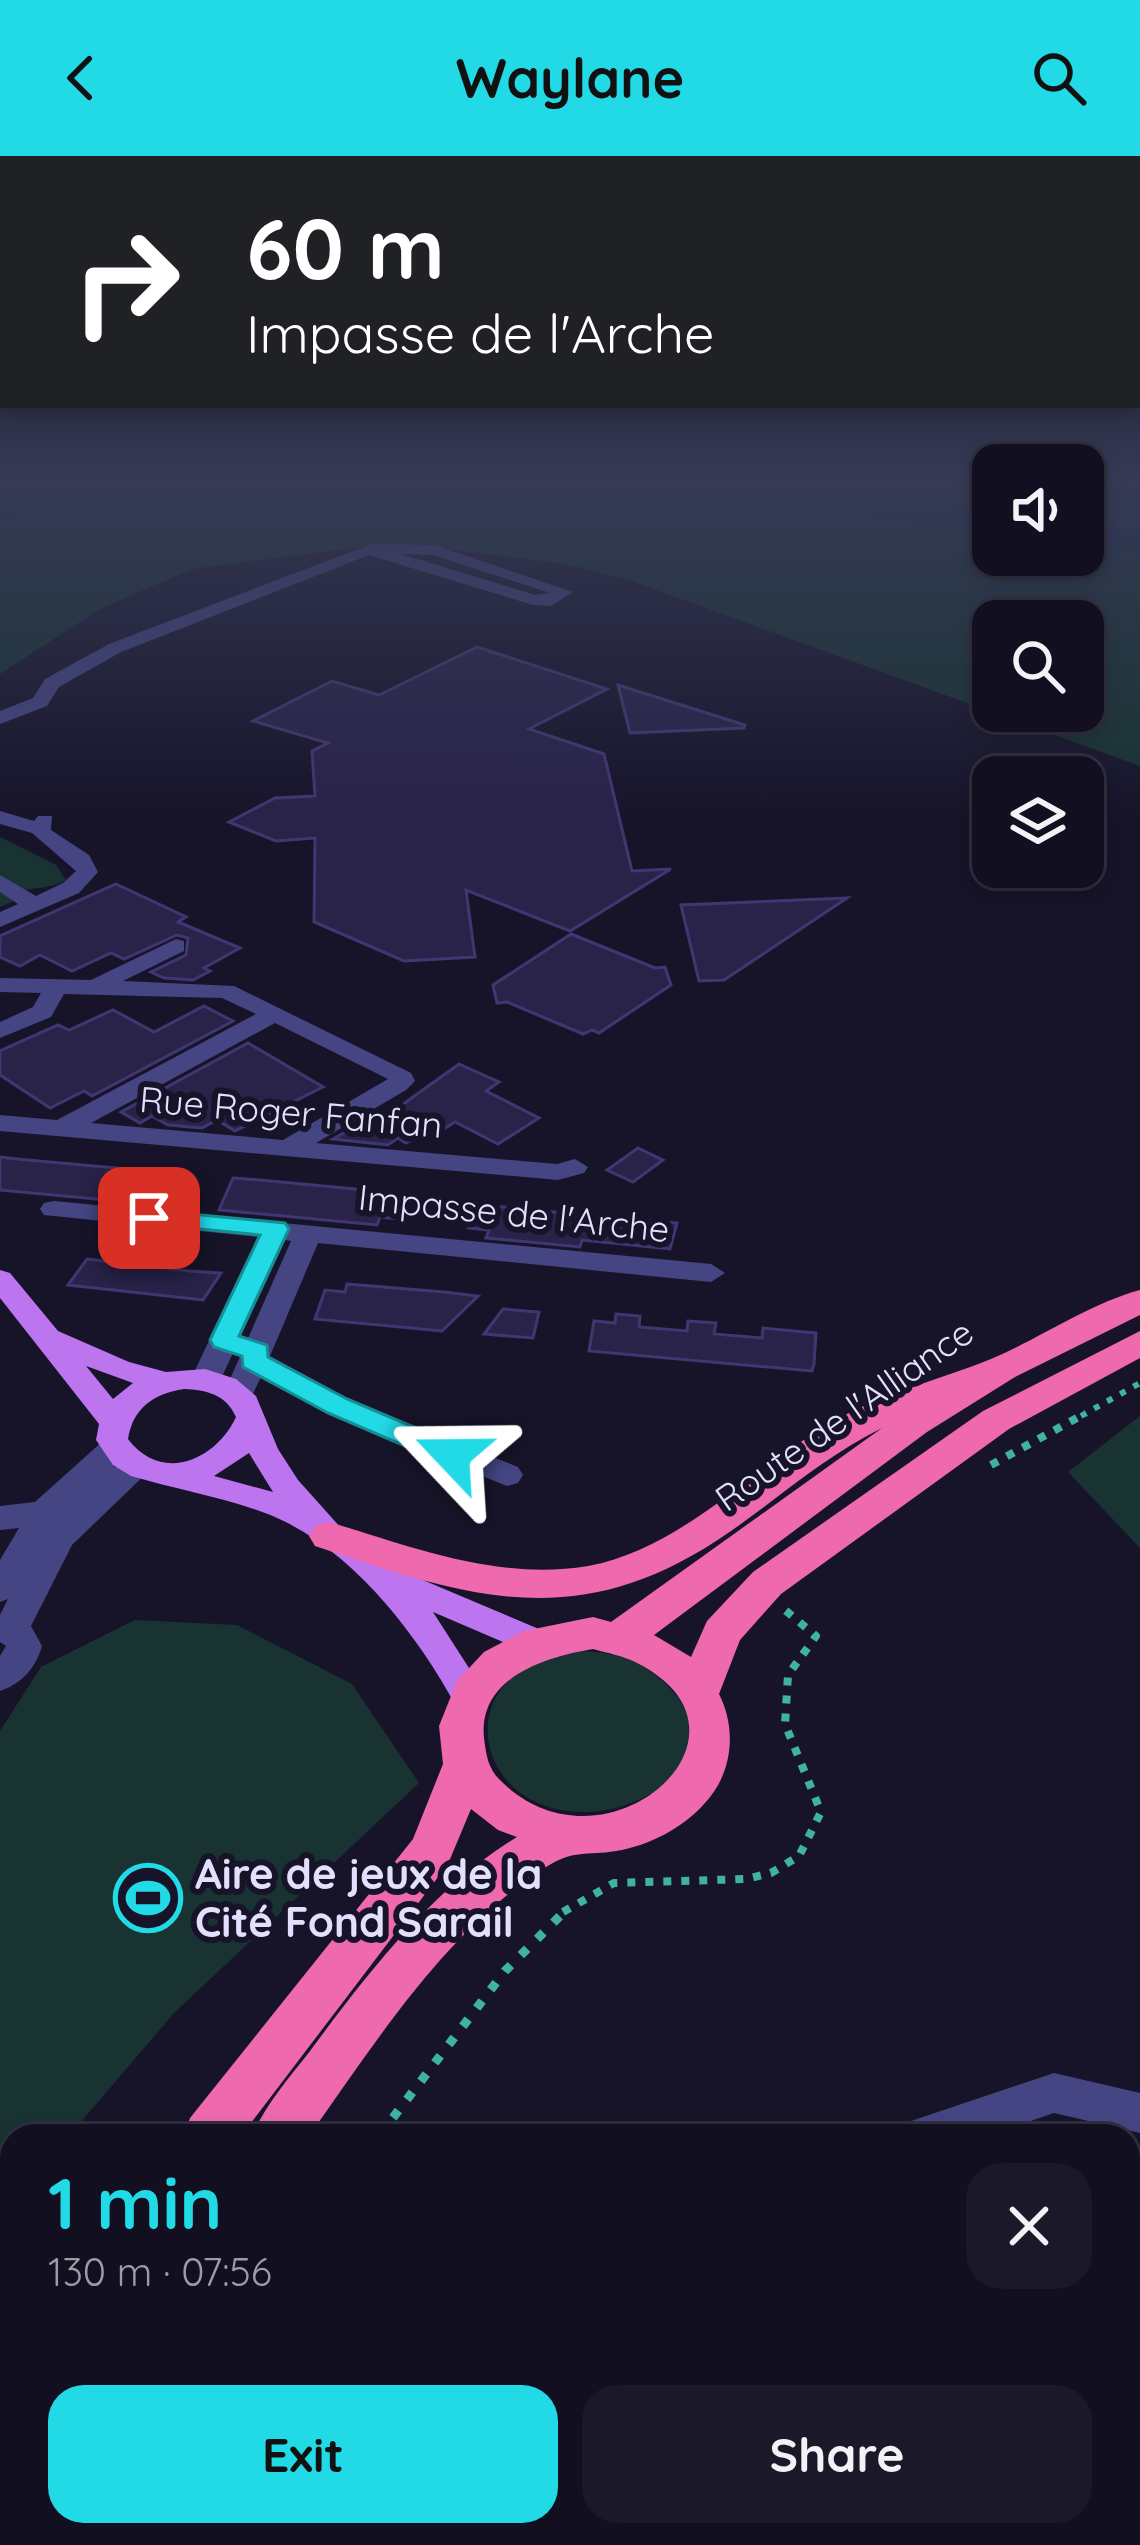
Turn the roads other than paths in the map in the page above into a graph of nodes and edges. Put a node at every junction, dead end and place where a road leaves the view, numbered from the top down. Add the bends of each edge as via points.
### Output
1 (254, 594) edge
2 (515, 594) edge
3 (560, 594) edge
4 (0, 718) edge
5 (0, 817) edge
6 (0, 882) edge
7 (35, 905) junction
8 (0, 920) edge
9 (176, 946) dead end
10 (0, 986) edge
11 (56, 987) junction
12 (92, 987) junction
13 (276, 1013) junction
14 (0, 1031) edge
15 (0, 1123) edge
16 (62, 1128) junction
17 (288, 1148) junction
18 (575, 1167) dead end
19 (54, 1209) dead end
20 (276, 1229) junction
21 (309, 1232) junction
22 (711, 1273) dead end
23 (0, 1279) edge
24 (1140, 1300) edge
25 (40, 1333) junction
26 (223, 1340) junction
27 (1140, 1342) edge
28 (255, 1356) junction
29 (1002, 1368) junction
30 (205, 1381) junction
31 (167, 1382) junction
32 (244, 1408) junction
33 (131, 1452) junction
34 (507, 1475) dead end
35 (62, 1512) junction
36 (0, 1518) edge
37 (322, 1530) junction
38 (378, 1574) junction
39 (0, 1589) edge
40 (6, 1629) edge
41 (621, 1637) junction
42 (535, 1641) junction
43 (3, 1674) edge
44 (699, 1690) junction
45 (469, 1696) junction
46 (466, 1763) junction
47 (572, 1832) junction
48 (1140, 2113) edge
49 (218, 2124) edge
50 (287, 2124) edge
51 (962, 2124) edge

1 - 4 street via 115,648 52,683 40,702
2 - 3 street via 545,602
5 - 7 street via 42,825 87,872
6 - 7 street
7 - 8 street
9 - 12 street
10 - 11 street
11 - 12 street
11 - 14 street via 42,1012
12 - 13 street via 226,991
13 - 16 street
13 - 17 street via 402,1081
15 - 16 street, Rue Roger Fanfan
16 - 17 street, Rue Roger Fanfan
17 - 18 street, Rue Roger Fanfan via 558,1172
19 - 20 street, Impasse de l'Arche
20 - 21 street, Impasse de l'Arche
20 - 26 street
21 - 22 street, Impasse de l'Arche
21 - 28 street, Impasse de l'Arche
23 - 25 main road
24 - 29 highway, Route de l'Alliance
25 - 31 main road
25 - 33 main road
26 - 28 street
26 - 30 street
27 - 44 highway via 996,1420 767,1583 722,1633
28 - 32 street, Impasse de l'Arche
28 - 34 street via 338,1406
29 - 37 highway via 854,1426 682,1544 603,1578 531,1585 472,1579
29 - 41 highway, Route de l'Alliance
30 - 31 main road
30 - 32 main road
31 - 33 main road via 129,1400
32 - 33 main road via 241,1444 226,1457 182,1473
32 - 37 main road via 274,1468
33 - 35 street
33 - 37 main road
35 - 36 street
35 - 39 street
35 - 40 street
37 - 38 main road
38 - 42 main road
38 - 45 main road via 440,1647
40 - 43 street via 24,1646
41 - 42 highway
41 - 44 highway via 673,1661
42 - 45 highway via 487,1670
44 - 47 highway via 712,1729 700,1779 656,1818
45 - 46 highway via 460,1739
46 - 47 highway via 500,1807
46 - 49 highway via 432,1850
47 - 50 highway via 514,1861 387,1989
48 - 51 street via 1054,2093

